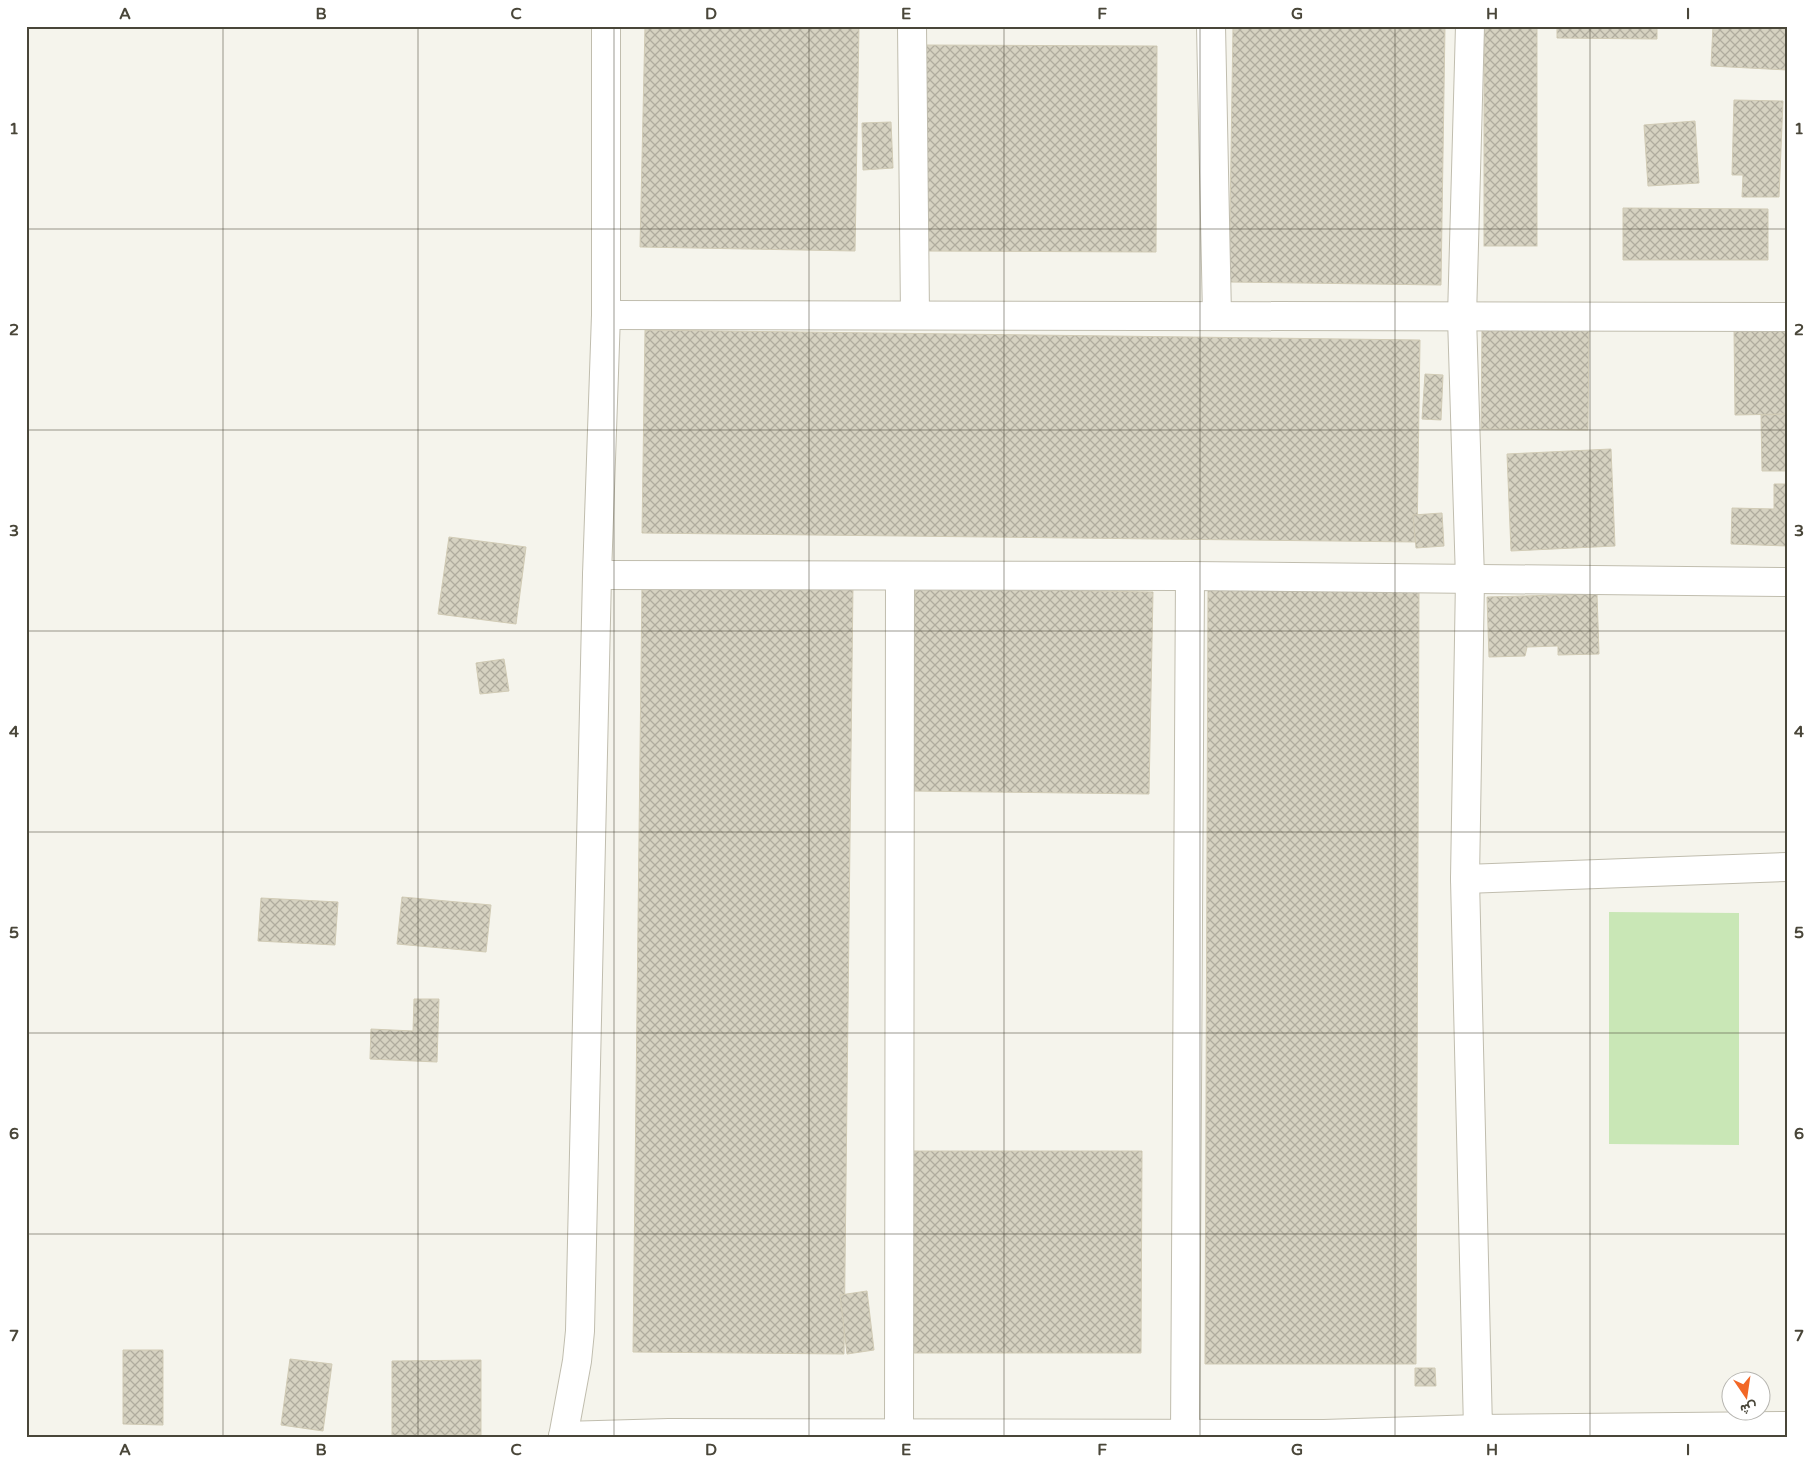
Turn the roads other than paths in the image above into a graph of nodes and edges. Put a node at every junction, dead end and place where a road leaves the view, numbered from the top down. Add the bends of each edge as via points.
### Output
1 (606, 26) edge
2 (912, 26) edge
3 (1211, 26) edge
4 (1470, 26) edge
5 (606, 315) junction
6 (915, 315) junction
7 (1217, 316) junction
8 (1787, 316) edge
9 (1462, 317) junction
10 (598, 575) junction
11 (900, 576) junction
12 (1190, 576) junction
13 (1470, 579) junction
14 (1787, 582) edge
15 (1787, 867) edge
16 (1465, 879) junction
17 (1787, 1426) edge
18 (1478, 1433) edge
19 (898, 1434) junction
20 (1185, 1435) junction
21 (563, 1436) edge

1 - 5 street
2 - 6 street
3 - 7 street
4 - 9 street
5 - 6 street
5 - 10 street
6 - 7 street
7 - 9 street
8 - 9 street
9 - 13 street
10 - 11 street
10 - 21 street via 580,1331
11 - 12 street
11 - 19 street
12 - 13 street
12 - 20 street
13 - 14 street
13 - 16 street
15 - 16 street
16 - 18 street
17 - 18 street
18 - 20 street
19 - 20 street
19 - 21 street

